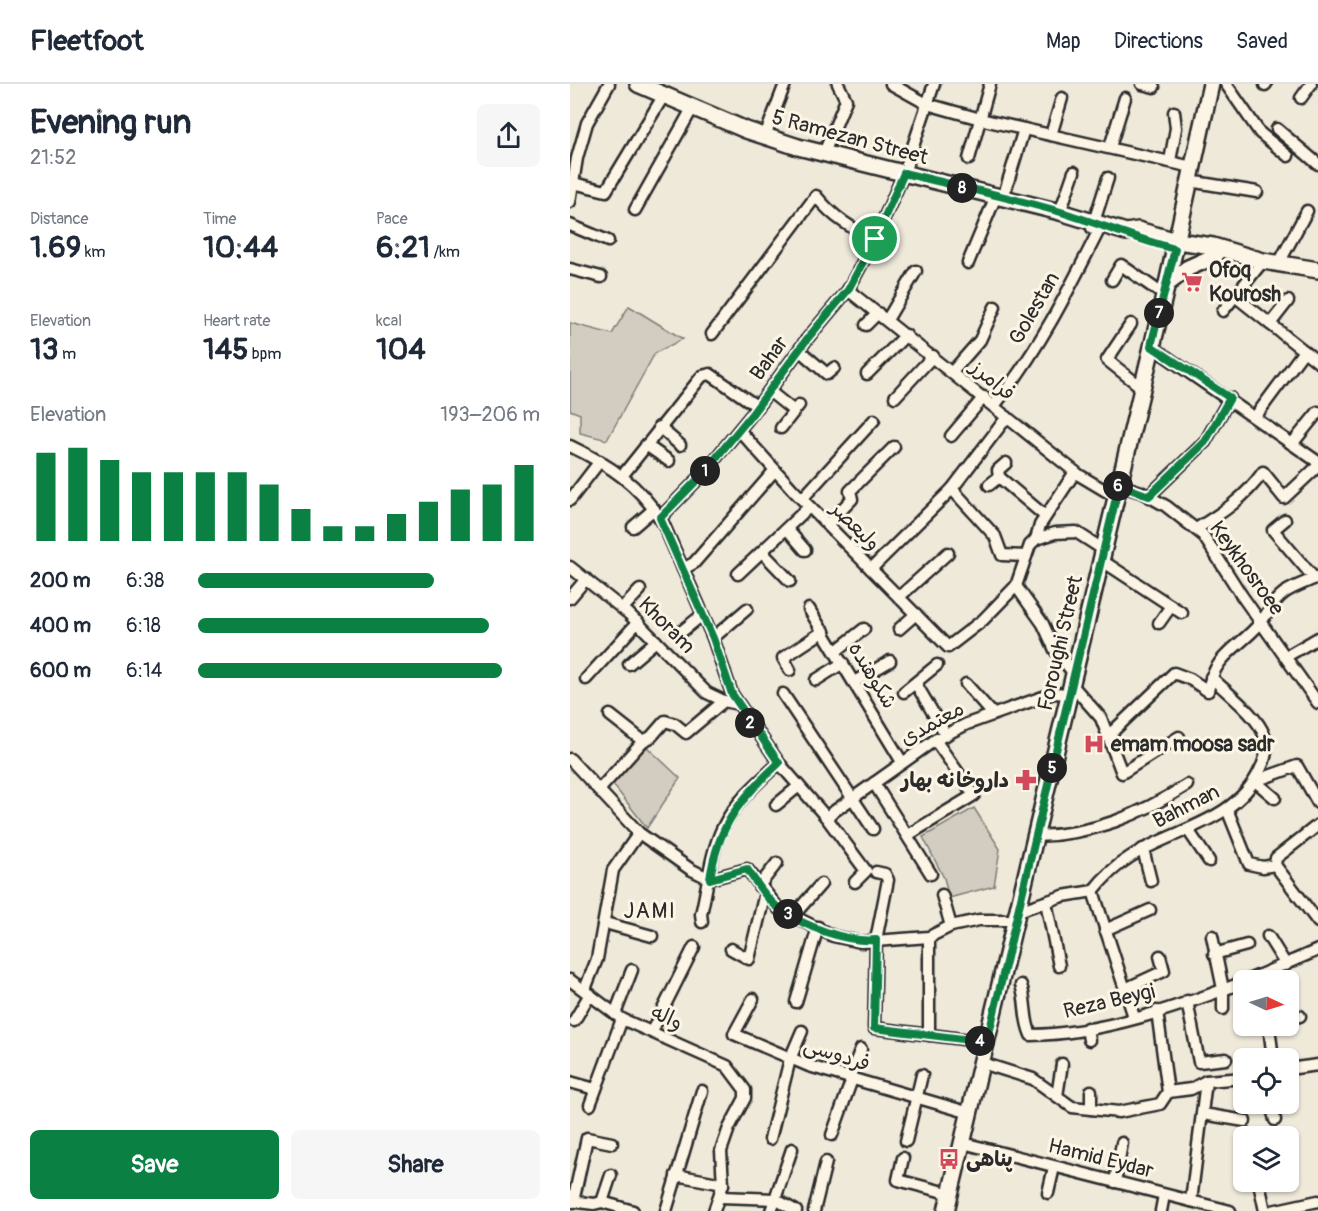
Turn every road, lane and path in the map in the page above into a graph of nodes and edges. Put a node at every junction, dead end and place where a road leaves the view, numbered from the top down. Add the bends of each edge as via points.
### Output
1 (609, 84) edge
2 (639, 84) edge
3 (784, 84) edge
4 (838, 84) edge
5 (891, 84) edge
6 (934, 84) edge
7 (990, 84) edge
8 (1142, 84) edge
9 (1211, 84) edge
10 (1226, 84) edge
11 (1311, 84) edge
12 (1154, 87) dead end
13 (664, 95) junction
14 (1062, 98) dead end
15 (1125, 98) dead end
16 (1301, 98) dead end
17 (927, 104) junction
18 (693, 107) junction
19 (1174, 112) dead end
20 (979, 118) junction
21 (1024, 129) junction
22 (1277, 129) dead end
23 (1051, 135) junction
24 (765, 136) junction
25 (1110, 147) junction
26 (824, 153) junction
27 (1288, 156) dead end
28 (969, 159) dead end
29 (1170, 161) junction
30 (1318, 164) edge
31 (1074, 171) dead end
32 (904, 173) junction
33 (1191, 174) junction
34 (1108, 178) dead end
35 (573, 183) junction
36 (1257, 192) dead end
37 (999, 197) junction
38 (570, 202) edge
39 (634, 210) dead end
40 (1183, 210) junction
41 (1307, 211) dead end
42 (1060, 212) junction
43 (570, 225) edge
44 (1095, 226) junction
45 (1126, 232) junction
46 (1146, 233) junction
47 (875, 239) junction
48 (608, 241) dead end
49 (1176, 245) junction
50 (1214, 251) junction
51 (1263, 261) junction
52 (968, 263) dead end
53 (1279, 263) junction
54 (570, 269) edge
55 (1318, 270) edge
56 (916, 272) dead end
57 (601, 277) dead end
58 (1112, 280) dead end
59 (1165, 289) junction
60 (848, 290) junction
61 (1235, 296) junction
62 (1288, 301) dead end
63 (995, 307) dead end
64 (1223, 311) dead end
65 (882, 316) junction
66 (1131, 324) dead end
67 (1270, 324) junction
68 (866, 325) dead end
69 (712, 334) dead end
70 (906, 335) junction
71 (1151, 346) junction
72 (799, 350) junction
73 (1304, 351) junction
74 (933, 356) junction
75 (1318, 362) edge
76 (834, 368) dead end
77 (952, 372) junction
78 (867, 374) dead end
79 (1141, 387) junction
80 (770, 391) junction
81 (896, 397) dead end
82 (984, 397) junction
83 (1230, 398) junction
84 (994, 406) junction
85 (758, 407) junction
86 (1318, 412) edge
87 (1007, 417) junction
88 (1255, 417) junction
89 (874, 420) dead end
90 (659, 427) junction
91 (781, 428) dead end
92 (740, 429) junction
93 (951, 436) dead end
94 (1292, 444) junction
95 (646, 445) junction
96 (680, 445) dead end
97 (570, 446) edge
98 (894, 447) dead end
99 (600, 461) junction
100 (669, 461) dead end
101 (1006, 463) dead end
102 (1318, 464) edge
103 (775, 470) junction
104 (1075, 472) junction
105 (622, 476) junction
106 (999, 477) junction
107 (989, 485) dead end
108 (952, 489) junction
109 (1117, 491) junction
110 (1149, 496) junction
111 (570, 500) edge
112 (805, 503) junction
113 (657, 513) junction
114 (1045, 516) junction
115 (1285, 520) dead end
116 (827, 525) junction
117 (633, 527) dead end
118 (787, 529) junction
119 (1196, 529) junction
120 (1036, 539) junction
121 (805, 550) dead end
122 (763, 553) junction
123 (948, 553) dead end
124 (1102, 555) junction
125 (1026, 556) junction
126 (570, 567) edge
127 (683, 569) junction
128 (871, 569) junction
129 (738, 574) dead end
130 (1316, 578) edge
131 (586, 579) junction
132 (790, 581) dead end
133 (1016, 586) junction
134 (640, 590) dead end
135 (899, 597) junction
136 (570, 598) edge
137 (1172, 606) junction
138 (622, 608) junction
139 (747, 609) dead end
140 (809, 609) dead end
141 (1182, 613) dead end
142 (916, 614) junction
143 (702, 615) junction
144 (1261, 621) junction
145 (638, 622) junction
146 (1159, 623) dead end
147 (864, 629) dead end
148 (899, 629) dead end
149 (824, 631) junction
150 (681, 632) dead end
151 (713, 638) junction
152 (1318, 639) edge
153 (656, 641) junction
154 (836, 651) junction
155 (1287, 656) junction
156 (890, 661) dead end
157 (843, 663) junction
158 (629, 664) dead end
159 (937, 665) dead end
160 (790, 670) dead end
161 (1211, 677) junction
162 (586, 679) dead end
163 (816, 680) dead end
164 (854, 682) junction
165 (916, 684) junction
166 (966, 684) dead end
167 (1072, 685) junction
168 (904, 692) dead end
169 (783, 694) dead end
170 (1317, 699) edge
171 (724, 701) junction
172 (738, 704) junction
173 (993, 714) junction
174 (610, 715) dead end
175 (946, 735) junction
176 (1109, 735) junction
177 (1179, 737) dead end
178 (935, 740) junction
179 (643, 741) junction
180 (902, 762) junction
181 (779, 763) junction
182 (572, 765) edge
183 (1256, 781) junction
184 (874, 783) junction
185 (1187, 785) dead end
186 (799, 786) junction
187 (600, 789) junction
188 (854, 798) junction
189 (1275, 798) dead end
190 (1317, 799) edge
191 (776, 805) dead end
192 (1227, 809) junction
193 (826, 817) junction
194 (1318, 825) edge
195 (873, 829) dead end
196 (1188, 830) junction
197 (639, 833) junction
198 (908, 835) junction
199 (1036, 836) junction
200 (1143, 849) junction
201 (1209, 861) dead end
202 (777, 863) dead end
203 (1275, 865) junction
204 (876, 872) dead end
205 (931, 874) dead end
206 (710, 879) junction
207 (1151, 881) dead end
208 (855, 882) dead end
209 (821, 884) dead end
210 (762, 889) junction
211 (1093, 891) junction
212 (942, 895) dead end
213 (1046, 902) junction
214 (1150, 910) dead end
215 (1017, 915) junction
216 (793, 916) junction
217 (702, 922) dead end
218 (1318, 922) edge
219 (605, 923) junction
220 (951, 926) junction
221 (818, 927) junction
222 (1106, 930) junction
223 (652, 936) dead end
224 (1212, 936) dead end
225 (1268, 936) dead end
226 (929, 937) junction
227 (876, 940) junction
228 (1247, 945) dead end
229 (693, 946) dead end
230 (731, 949) dead end
231 (1318, 950) edge
232 (1214, 954) junction
233 (1160, 957) dead end
234 (1286, 965) junction
235 (1059, 966) dead end
236 (632, 970) dead end
237 (1274, 970) edge
238 (570, 980) edge
239 (1021, 985) dead end
240 (1233, 986) edge
241 (1125, 989) junction
242 (1223, 989) junction
243 (588, 991) junction
244 (753, 999) dead end
245 (1186, 1001) junction
246 (796, 1002) dead end
247 (1223, 1009) dead end
248 (1157, 1011) junction
249 (618, 1016) junction
250 (1134, 1017) junction
251 (574, 1021) dead end
252 (1088, 1028) junction
253 (652, 1031) junction
254 (802, 1031) dead end
255 (929, 1035) junction
256 (1089, 1040) dead end
257 (987, 1042) junction
258 (861, 1049) dead end
259 (790, 1059) junction
260 (1226, 1059) dead end
261 (982, 1063) junction
262 (1062, 1064) dead end
263 (1318, 1065) edge
264 (1299, 1068) edge
265 (922, 1075) dead end
266 (851, 1079) junction
267 (1233, 1079) edge
268 (1206, 1081) junction
269 (570, 1082) edge
270 (595, 1089) junction
271 (702, 1091) dead end
272 (1091, 1091) dead end
273 (1168, 1092) junction
274 (1057, 1096) junction
275 (915, 1098) junction
276 (590, 1106) dead end
277 (1091, 1109) junction
278 (970, 1113) junction
279 (1203, 1114) junction
280 (1274, 1114) edge
281 (1275, 1120) dead end
282 (1245, 1121) dead end
283 (832, 1135) dead end
284 (770, 1139) dead end
285 (906, 1141) dead end
286 (612, 1143) dead end
287 (963, 1143) junction
288 (1122, 1143) dead end
289 (792, 1149) dead end
290 (903, 1158) dead end
291 (826, 1162) dead end
292 (1054, 1167) junction
293 (676, 1174) junction
294 (574, 1176) edge
295 (610, 1176) dead end
296 (1115, 1182) junction
297 (723, 1184) junction
298 (1261, 1192) edge
299 (1048, 1193) dead end
300 (951, 1194) junction
301 (1164, 1195) junction
302 (720, 1197) junction
303 (775, 1200) junction
304 (1191, 1201) junction
305 (1318, 1201) edge
306 (572, 1202) edge
307 (602, 1202) junction
308 (1211, 1209) edge
309 (633, 1211) edge
310 (666, 1211) edge
311 (714, 1211) edge
312 (771, 1211) edge
313 (796, 1211) edge
314 (814, 1211) edge
315 (946, 1211) edge
316 (1161, 1211) edge
317 (1230, 1211) edge
318 (1265, 1211) edge
319 (1272, 1211) edge

1 - 35 street via 587,123
2 - 13 main road, 5 Ramezan Street
3 - 24 street
4 - 26 street via 846,100
5 - 17 street
6 - 17 street, Bahar
7 - 20 street
8 - 12 street
9 - 33 main road, Foroughi Street
10 - 27 street via 1260,133
11 - 16 street
13 - 18 main road, 5 Ramezan Street
13 - 35 street via 606,191
14 - 23 street
15 - 25 street
17 - 20 street
17 - 32 street, Bahar
18 - 24 main road, 5 Ramezan Street
18 - 39 street
19 - 29 street via 1176,128
20 - 21 street
20 - 28 street
21 - 23 street
21 - 37 street
22 - 30 street
23 - 25 street
24 - 26 main road, 5 Ramezan Street
25 - 29 street
26 - 32 main road, 5 Ramezan Street
29 - 33 street
31 - 42 street
32 - 37 main road, 5 Ramezan Street
32 - 47 street, Bahar
33 - 36 street
33 - 40 main road, Foroughi Street
34 - 44 street, Golestan
35 - 38 street
37 - 42 main road, 5 Ramezan Street
37 - 52 street
40 - 46 main road via 1171,224
40 - 49 main road, Foroughi Street
40 - 50 main road via 1195,235
41 - 53 street
42 - 44 main road, 5 Ramezan Street
43 - 48 street
44 - 45 main road, 5 Ramezan Street
44 - 84 street, Golestan via 1045,331
45 - 46 main road, 5 Ramezan Street
45 - 49 main road, 5 Ramezan Street via 1136,239
46 - 49 main road, 5 Ramezan Street
47 - 60 street, Bahar
47 - 69 street via 831,214 816,196
49 - 50 main road
49 - 59 main road, Foroughi Street
50 - 51 main road
50 - 59 main road
51 - 53 main road
51 - 61 street
53 - 55 main road
54 - 57 street
56 - 65 street
58 - 59 street via 1121,265
59 - 71 main road, Foroughi Street
60 - 65 street, فرامرز
60 - 72 street, Bahar
61 - 64 street
61 - 67 street
62 - 67 street
63 - 77 street via 980,340
65 - 68 street
65 - 70 street, فرامرز
66 - 79 street via 1107,360
67 - 73 street
70 - 74 street, فرامرز
70 - 78 street
71 - 79 main road, Foroughi Street
71 - 83 street
72 - 76 street via 827,374
72 - 80 street, Bahar
73 - 75 street
73 - 88 street
74 - 77 street, فرامرز
74 - 81 street
77 - 82 street, فرامرز
79 - 109 main road, Foroughi Street
80 - 85 street, Bahar
80 - 91 street via 797,408
82 - 84 street, فرامرز
82 - 93 street
83 - 88 street
83 - 110 street via 1205,442
84 - 87 street, فرامرز
85 - 90 street via 710,374 702,375
85 - 92 street, Bahar
86 - 94 street
87 - 104 street, فرامرز
87 - 108 street
88 - 94 street
89 - 112 street
90 - 95 street
90 - 96 street
92 - 103 street, ولیعصر
92 - 113 street, Bahar via 702,475
94 - 102 street
95 - 100 street
95 - 105 street
97 - 99 street
98 - 116 street via 850,491 852,499
99 - 105 street
99 - 111 street
101 - 106 street via 998,470
102 - 119 street via 1284,498 1263,472 1231,507
103 - 112 street, ولیعصر
103 - 127 street via 694,563
104 - 109 street, فرامرز
104 - 114 street
105 - 113 street via 637,487
106 - 107 street
106 - 114 street
108 - 125 street via 995,536 1002,555
108 - 128 street
109 - 110 street, Keykhosroee
109 - 124 main road, Foroughi Street
110 - 119 street, Keykhosroee
112 - 116 street, ولیعصر
112 - 118 street
113 - 117 street, Bahar
113 - 127 street
114 - 120 street
115 - 130 street via 1273,530
116 - 128 street, ولیعصر
118 - 121 street
118 - 122 street
119 - 144 street, Keykhosroee
120 - 124 street via 1076,532
120 - 125 street
122 - 129 street
122 - 132 street
123 - 135 street
124 - 137 street
124 - 167 main road, Foroughi Street
125 - 133 street
126 - 131 street, Khoram
127 - 143 street
128 - 135 street, ولیعصر
130 - 144 street via 1287,591 1269,606
131 - 136 street
131 - 138 street, Khoram
133 - 142 street, ولیعصر via 983,620 948,647
133 - 167 street via 1043,624
134 - 138 street
135 - 142 street, ولیعصر
137 - 141 street
137 - 146 street
138 - 145 street, Khoram
139 - 151 street
140 - 149 street, شکوهنده
142 - 148 street
143 - 150 street
143 - 151 street
144 - 155 street, Keykhosroee
144 - 161 street via 1231,647
145 - 153 street, Khoram
145 - 162 street
147 - 154 street
149 - 154 street, شکوهنده
149 - 160 street via 783,658
151 - 172 street
152 - 155 street
153 - 158 street
153 - 171 street, Khoram via 706,693
154 - 157 street, شکوهنده
155 - 170 street, Keykhosroee
156 - 164 street
157 - 163 street
157 - 164 street, شکوهنده
159 - 165 street
161 - 176 street via 1208,691 1174,673
161 - 183 street, Bahman via 1264,734 1266,757
164 - 180 street, شکوهنده
165 - 168 street
165 - 175 street
166 - 173 street
167 - 173 street, معتمدی
167 - 176 street via 1101,718
167 - 199 main road, Foroughi Street
169 - 188 street
171 - 172 street, Khoram
171 - 179 street via 686,733 665,721
172 - 181 street
173 - 175 street, معتمدی
174 - 179 street
175 - 178 street, معتمدی
176 - 177 street via 1122,773
178 - 180 street, معتمدی
178 - 198 street via 974,795
179 - 187 street
180 - 184 street, معتمدی
181 - 186 street
181 - 206 street via 749,791 723,827
182 - 187 street
183 - 189 street
183 - 190 street via 1297,766
183 - 192 street, Bahman
184 - 188 street, معتمدی
184 - 198 street
185 - 199 street via 1150,809 1107,825 1064,836
186 - 191 street
186 - 193 street
187 - 197 street
188 - 193 street, معتمدی
188 - 195 street
192 - 196 street, Bahman
192 - 203 street via 1249,864
193 - 208 street via 866,871
194 - 203 street via 1276,858
196 - 200 street, Bahman
196 - 201 street
197 - 206 street
197 - 219 street via 613,870
198 - 205 street
199 - 215 main road, Foroughi Street
200 - 207 street
200 - 211 street, Bahman via 1108,872
202 - 210 street
203 - 218 street
204 - 227 street via 885,874 888,880
206 - 210 street via 747,869
206 - 217 street
209 - 216 street
210 - 216 street via 779,909
210 - 230 street via 749,959
211 - 213 street
211 - 222 street
212 - 220 street
213 - 215 street
213 - 235 street
214 - 222 street
215 - 220 street
215 - 257 main road, Foroughi Street
216 - 221 street
219 - 223 street
219 - 243 street
220 - 226 street
221 - 227 street via 833,936 861,942
221 - 246 street
222 - 241 street
224 - 232 street
225 - 234 street
226 - 227 street
226 - 255 street
227 - 255 street via 874,1028
228 - 232 street
229 - 253 street
231 - 234 street, Reza Beygi
232 - 242 street
233 - 241 street via 1164,971
234 - 237 street, Reza Beygi
236 - 249 street
238 - 243 street, واله
239 - 252 street, Reza Beygi via 1025,1021 1031,1035
240 - 242 street, Reza Beygi
241 - 250 street
242 - 245 street, Reza Beygi
242 - 247 street
243 - 249 street, واله
243 - 251 street
244 - 259 street, فردوسی via 734,1034
245 - 248 street, Reza Beygi
245 - 260 street via 1199,1062
248 - 250 street, Reza Beygi
248 - 273 street
249 - 253 street, واله
249 - 270 street
250 - 252 street, Reza Beygi
252 - 256 street
253 - 297 street, واله via 727,1066 745,1090 721,1151
254 - 259 street
255 - 257 street
257 - 261 main road, Foroughi Street
258 - 266 street
259 - 266 street, فردوسی
259 - 284 street
261 - 274 street via 1033,1079
261 - 278 main road, Foroughi Street
262 - 274 street
263 - 264 street
265 - 275 street
266 - 275 street, فردوسی
266 - 283 street
267 - 268 street
268 - 273 street via 1191,1089
268 - 279 street
269 - 270 street
270 - 276 street
271 - 293 street
272 - 277 street
273 - 277 street via 1160,1104 1147,1108 1119,1112
274 - 277 street via 1072,1107
275 - 278 street, فردوسی
275 - 285 street
278 - 287 main road, Foroughi Street
279 - 282 street
279 - 304 street
280 - 281 street
286 - 294 street via 587,1138
287 - 292 street, Hamid Eydar
287 - 300 main road, Foroughi Street
288 - 296 street
289 - 303 street
290 - 300 street via 898,1180
291 - 314 street
292 - 296 street, Hamid Eydar
292 - 299 street
293 - 297 street
293 - 310 street
294 - 306 street
295 - 307 street
296 - 301 street, Hamid Eydar
297 - 302 street
298 - 318 street
300 - 315 main road, Foroughi Street
301 - 304 street, Hamid Eydar
301 - 316 street
302 - 303 street
302 - 311 street
303 - 312 street
303 - 313 street
304 - 308 street, Hamid Eydar
305 - 319 street
306 - 307 street
307 - 309 street
308 - 317 street, Hamid Eydar

